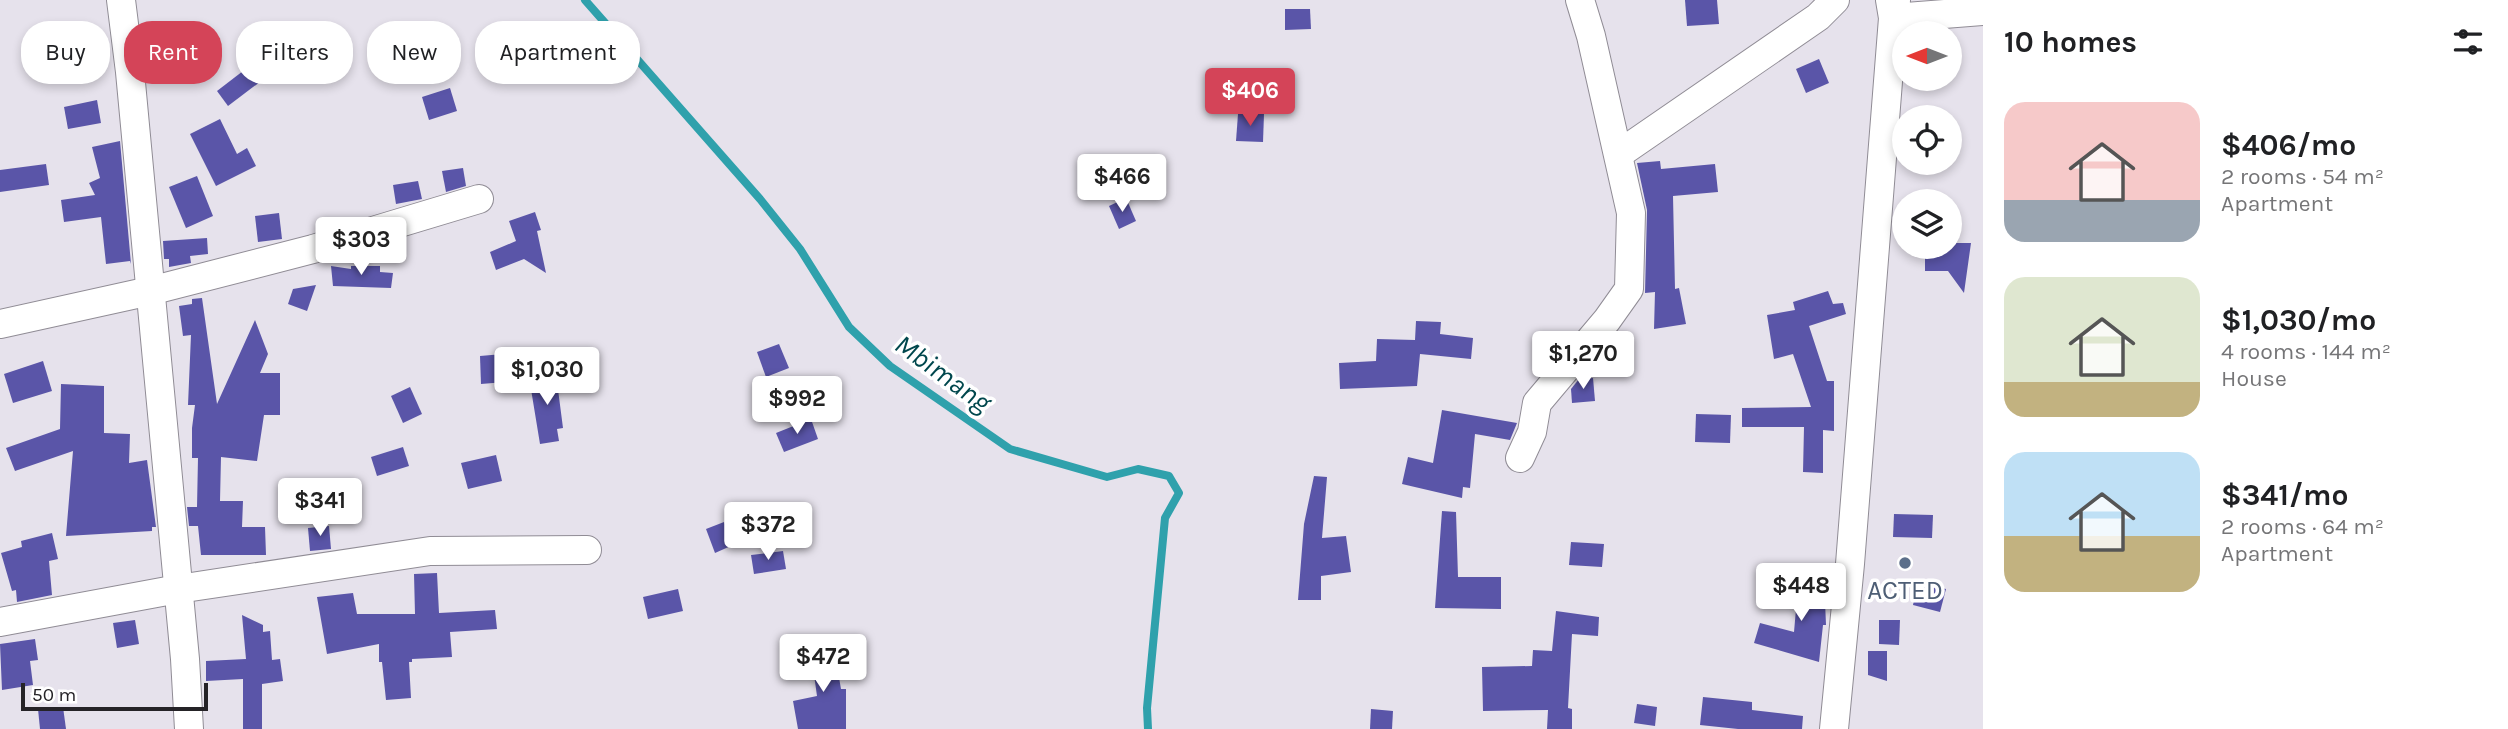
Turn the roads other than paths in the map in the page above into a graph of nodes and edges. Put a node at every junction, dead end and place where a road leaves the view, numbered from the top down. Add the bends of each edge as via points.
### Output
1 (121, 0) edge
2 (1580, 0) edge
3 (1835, 0) edge
4 (1893, 6) edge
5 (1983, 10) edge
6 (1619, 154) junction
7 (479, 200) dead end
8 (150, 291) junction
9 (0, 324) edge
10 (1520, 458) dead end
11 (587, 550) dead end
12 (178, 589) junction
13 (0, 622) edge
14 (189, 729) edge
15 (1834, 729) edge

1 - 8 street
2 - 6 street
3 - 6 street via 1818,17
4 - 5 street
4 - 15 street
6 - 10 street via 1631,213 1629,289 1537,403 1532,432
7 - 8 street
8 - 9 street
8 - 12 street
11 - 12 street via 430,551
12 - 13 street
12 - 14 street

